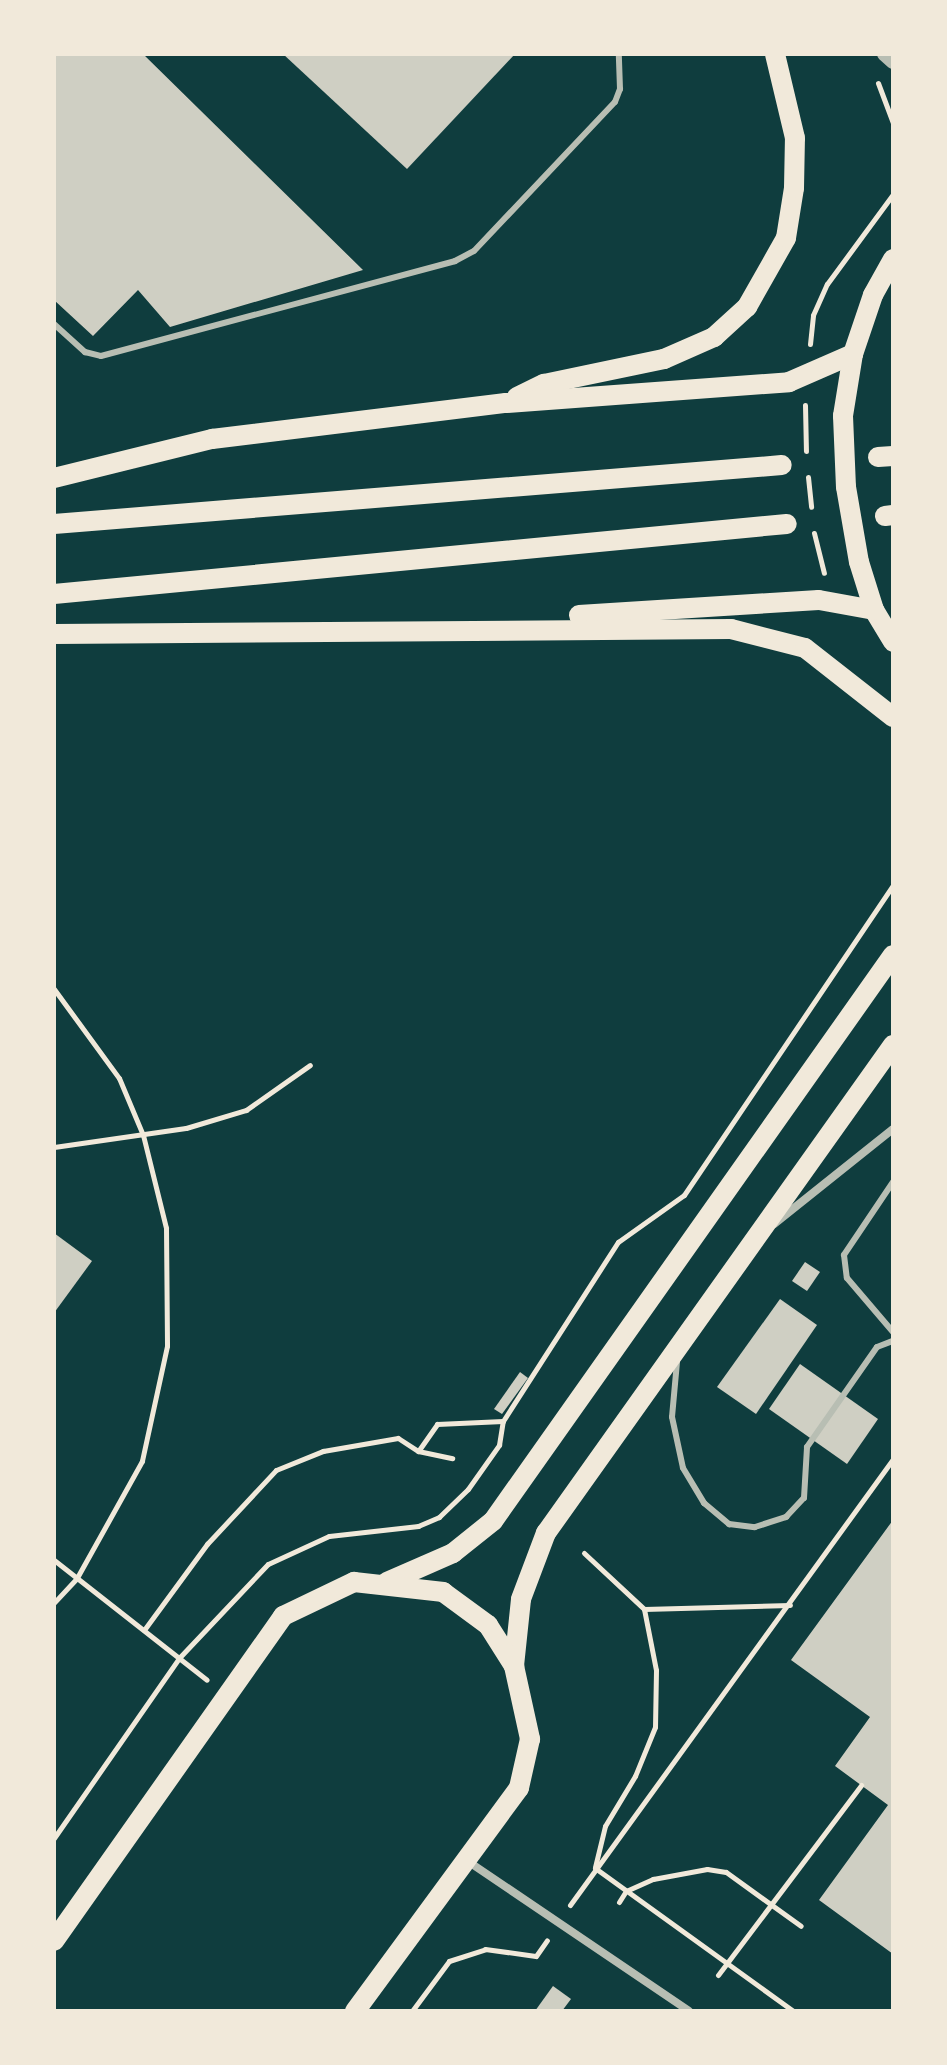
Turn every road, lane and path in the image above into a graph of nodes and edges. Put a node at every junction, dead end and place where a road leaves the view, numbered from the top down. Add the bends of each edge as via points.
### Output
1 (619, 54) edge
2 (775, 54) edge
3 (884, 54) edge
4 (893, 62) edge
5 (871, 73) dead end
6 (893, 123) edge
7 (893, 259) edge
8 (54, 324) edge
9 (853, 354) junction
10 (506, 403) junction
11 (782, 465) dead end
12 (54, 478) edge
13 (54, 524) edge
14 (787, 524) dead end
15 (54, 594) edge
16 (874, 610) junction
17 (396, 632) junction
18 (54, 634) edge
19 (893, 642) edge
20 (893, 717) edge
21 (893, 885) edge
22 (893, 955) edge
23 (54, 989) edge
24 (893, 1045) edge
25 (310, 1065) dead end
26 (893, 1129) edge
27 (143, 1135) junction
28 (54, 1147) edge
29 (893, 1182) edge
30 (755, 1239) junction
31 (893, 1332) edge
32 (893, 1341) edge
33 (679, 1346) junction
34 (503, 1421) junction
35 (418, 1451) junction
36 (452, 1458) dead end
37 (893, 1459) edge
38 (584, 1553) dead end
39 (54, 1560) edge
40 (77, 1578) junction
41 (386, 1582) junction
42 (54, 1603) edge
43 (791, 1605) junction
44 (644, 1609) junction
45 (144, 1630) junction
46 (179, 1658) junction
47 (514, 1666) junction
48 (227, 1695) junction
49 (861, 1785) dead end
50 (54, 1838) edge
51 (465, 1859) junction
52 (595, 1868) junction
53 (626, 1891) junction
54 (619, 1902) dead end
55 (771, 1905) junction
56 (801, 1926) dead end
57 (54, 1941) edge
58 (536, 1956) dead end
59 (727, 1963) junction
60 (718, 1975) dead end
61 (355, 2011) edge
62 (412, 2011) edge
63 (689, 2011) edge
64 (793, 2011) edge

1 - 8 lane via 615,102 467,255 101,356 85,352
2 - 10 main road via 795,138 794,188 786,238 769,277 747,307 714,337 664,359 544,384
3 - 4 street
5 - 6 path
7 - 9 main road via 873,295
9 - 10 main road via 789,382
9 - 16 main road via 843,416 846,487
10 - 12 main road via 212,439
11 - 13 main road
14 - 15 main road
16 - 17 main road via 819,600 730,602
16 - 19 main road
17 - 18 main road
17 - 20 main road via 731,629 805,648
21 - 34 path via 684,1195 618,1242
22 - 41 main road via 493,1521 453,1553
23 - 27 path via 119,1078
24 - 30 main road
25 - 27 path via 246,1110
26 - 30 street via 876,1137
27 - 28 path
27 - 40 path via 166,1228 167,1346 142,1461
29 - 31 lane via 844,1255 847,1278
30 - 33 main road
32 - 33 lane via 877,1347 807,1447 804,1498 786,1517 755,1527 729,1524 704,1503 683,1468 672,1417
33 - 47 main road via 546,1533 521,1599
34 - 35 path via 437,1424
34 - 46 path via 499,1445 468,1489 439,1517 418,1526 329,1536 298,1548 243,1587
35 - 36 path
35 - 45 path via 398,1438 376,1439 323,1451 276,1470 207,1544
37 - 43 path
38 - 44 path
39 - 40 path
40 - 42 path
40 - 45 path
41 - 47 main road via 443,1592 488,1625
41 - 48 main road via 354,1582 283,1616
43 - 44 path
43 - 52 path
44 - 52 path via 656,1670 655,1727 635,1776 605,1826
45 - 46 path
46 - 48 path
46 - 50 path
47 - 51 main road via 530,1739 519,1788
48 - 57 main road
49 - 55 path
51 - 61 main road
51 - 63 street
52 - 53 path
53 - 54 path
53 - 55 path via 671,1873 707,1869 726,1872
53 - 59 path
55 - 56 path
55 - 59 path
58 - 62 path via 485,1949 449,1961
59 - 60 path
59 - 64 path

